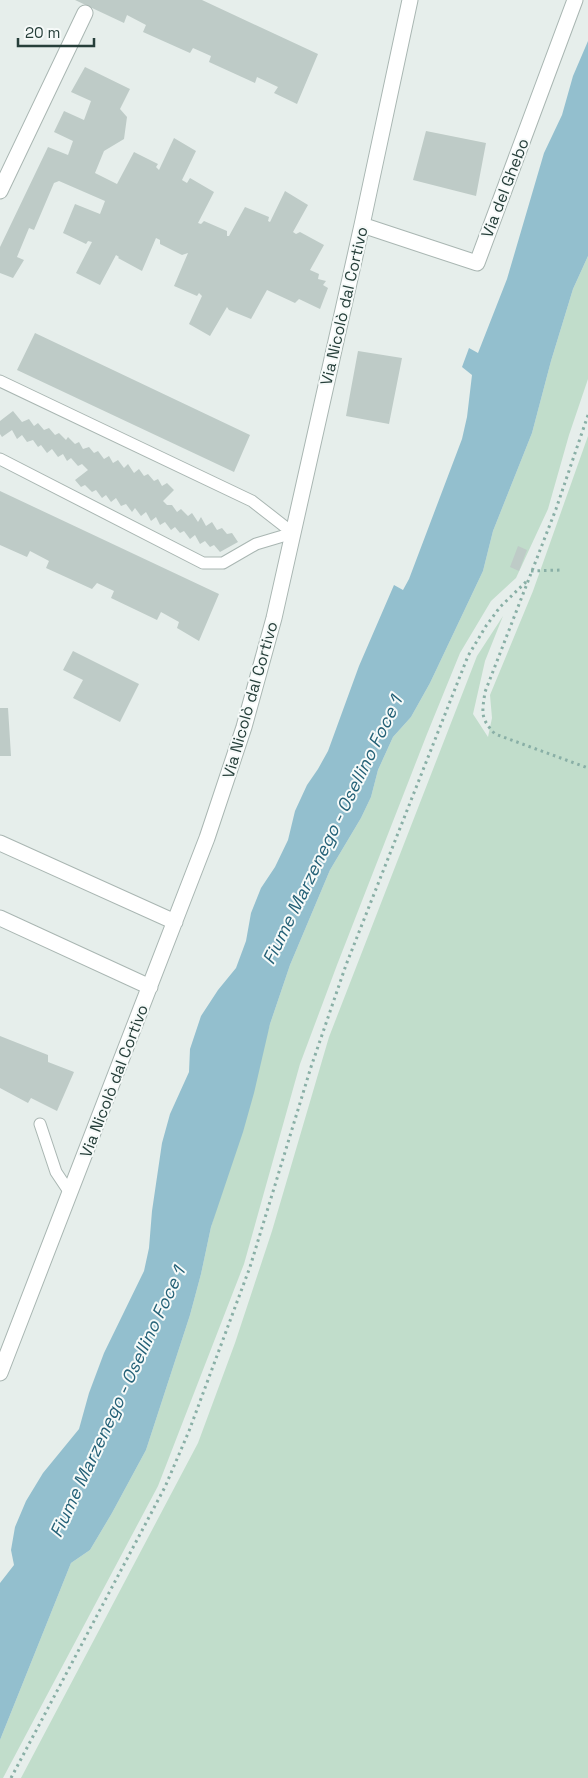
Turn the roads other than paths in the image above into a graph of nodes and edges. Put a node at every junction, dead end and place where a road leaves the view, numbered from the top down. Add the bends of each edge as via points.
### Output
1 (410, 0) edge
2 (576, 0) edge
3 (86, 13) dead end
4 (0, 191) edge
5 (362, 224) junction
6 (0, 381) edge
7 (0, 459) edge
8 (293, 533) junction
9 (0, 843) edge
10 (0, 918) edge
11 (175, 922) junction
12 (150, 987) junction
13 (40, 1124) dead end
14 (70, 1193) junction
15 (0, 1372) edge

1 - 5 street, Via Nicolò dal Cortivo
2 - 5 street, Via del Ghebo via 477,263
3 - 4 street
5 - 8 street, Via Nicolò dal Cortivo
6 - 8 lane via 252,501
7 - 8 lane via 203,563 223,563 256,544
8 - 11 street, Via Nicolò dal Cortivo via 244,727
9 - 11 street
10 - 12 street
11 - 12 street, Via Nicolò dal Cortivo
12 - 14 street, Via Nicolò dal Cortivo
13 - 14 lane via 56,1172
14 - 15 street, Via Nicolò dal Cortivo

